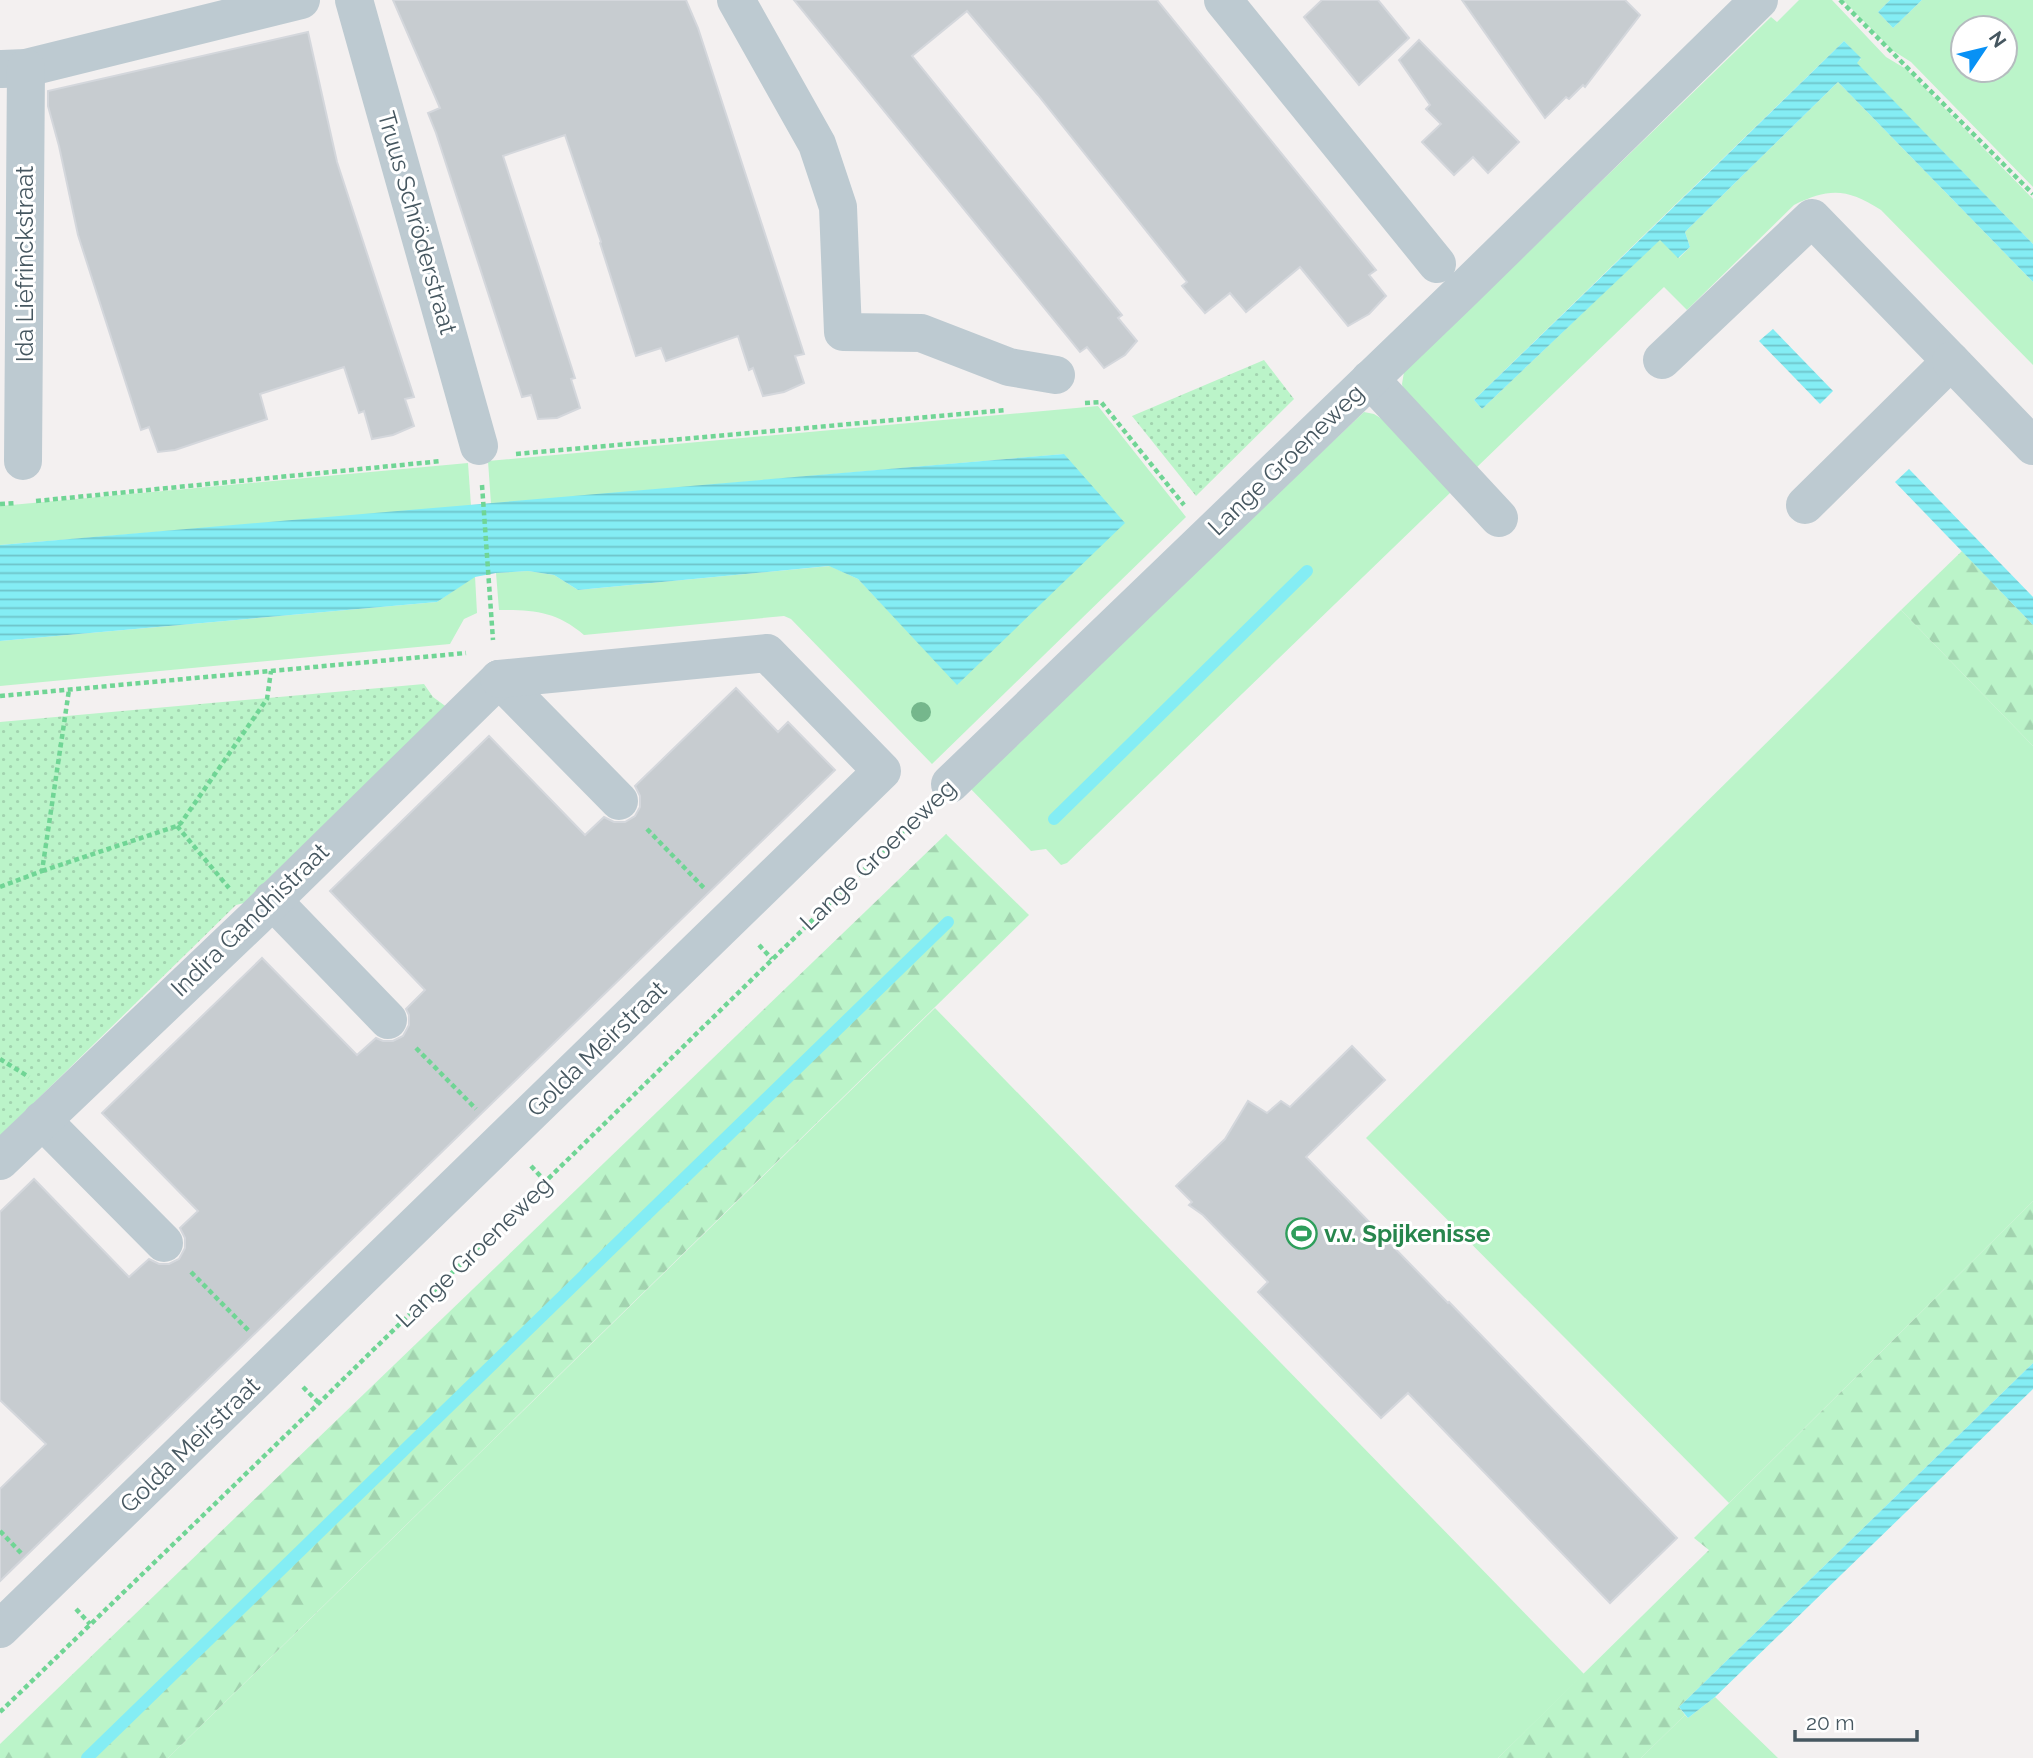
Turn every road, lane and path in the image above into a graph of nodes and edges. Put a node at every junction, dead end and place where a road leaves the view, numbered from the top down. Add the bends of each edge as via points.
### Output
1 (301, 0) edge
2 (354, 0) edge
3 (736, 0) edge
4 (1223, 0) edge
5 (1759, 0) edge
6 (1840, 0) edge
7 (13, 69) edge
8 (2033, 194) edge
9 (1437, 264) dead end
10 (1662, 360) dead end
11 (1951, 361) junction
12 (1370, 379) junction
13 (1067, 390) joint
14 (1009, 410) dead end
15 (2033, 446) edge
16 (480, 454) junction
17 (23, 461) dead end
18 (482, 485) dead end
19 (0, 504) edge
20 (1805, 505) dead end
21 (1499, 518) dead end
22 (1208, 535) junction
23 (497, 665) junction
24 (271, 671) dead end
25 (69, 690) dead end
26 (950, 784) joint
27 (619, 801) joint
28 (177, 826) junction
29 (42, 871) junction
30 (0, 887) edge
31 (264, 909) junction
32 (732, 917) junction
33 (772, 959) junction
34 (388, 1020) joint
35 (41, 1120) junction
36 (505, 1139) junction
37 (0, 1161) edge
38 (546, 1182) junction
39 (164, 1243) joint
40 (278, 1360) junction
41 (319, 1404) junction
42 (0, 1629) edge
43 (0, 1712) edge

1 - 7 street
2 - 16 street, Truus Schröderstraat
3 - 13 street via 817,144 838,207 843,332 921,333
4 - 9 street
5 - 12 street, Lange Groeneweg
6 - 8 path
7 - 17 street, Ida Liefrinckstraat
10 - 11 street via 1812,218
11 - 15 street
11 - 20 street
12 - 21 street
12 - 22 street, Lange Groeneweg
13 - 22 path via 1101,402
14 - 16 path
16 - 19 path
18 - 23 path
22 - 26 street, Lange Groeneweg
23 - 27 street
23 - 31 street, Indira Gandhistraat
23 - 32 street, Golda Meirstraat via 767,653 882,771
24 - 28 path via 267,699
25 - 29 path
26 - 33 path, Lange Groeneweg
27 - 32 path
28 - 29 path
28 - 31 path
29 - 30 path
31 - 34 street
31 - 35 street, Indira Gandhistraat
32 - 33 path
32 - 36 street, Golda Meirstraat
33 - 38 path, Lange Groeneweg
34 - 36 path
35 - 37 street, Indira Gandhistraat
35 - 39 street
36 - 38 path
36 - 40 street, Golda Meirstraat
38 - 41 path, Lange Groeneweg
39 - 40 path
40 - 41 path
40 - 42 street, Golda Meirstraat
41 - 43 path, Lange Groeneweg

